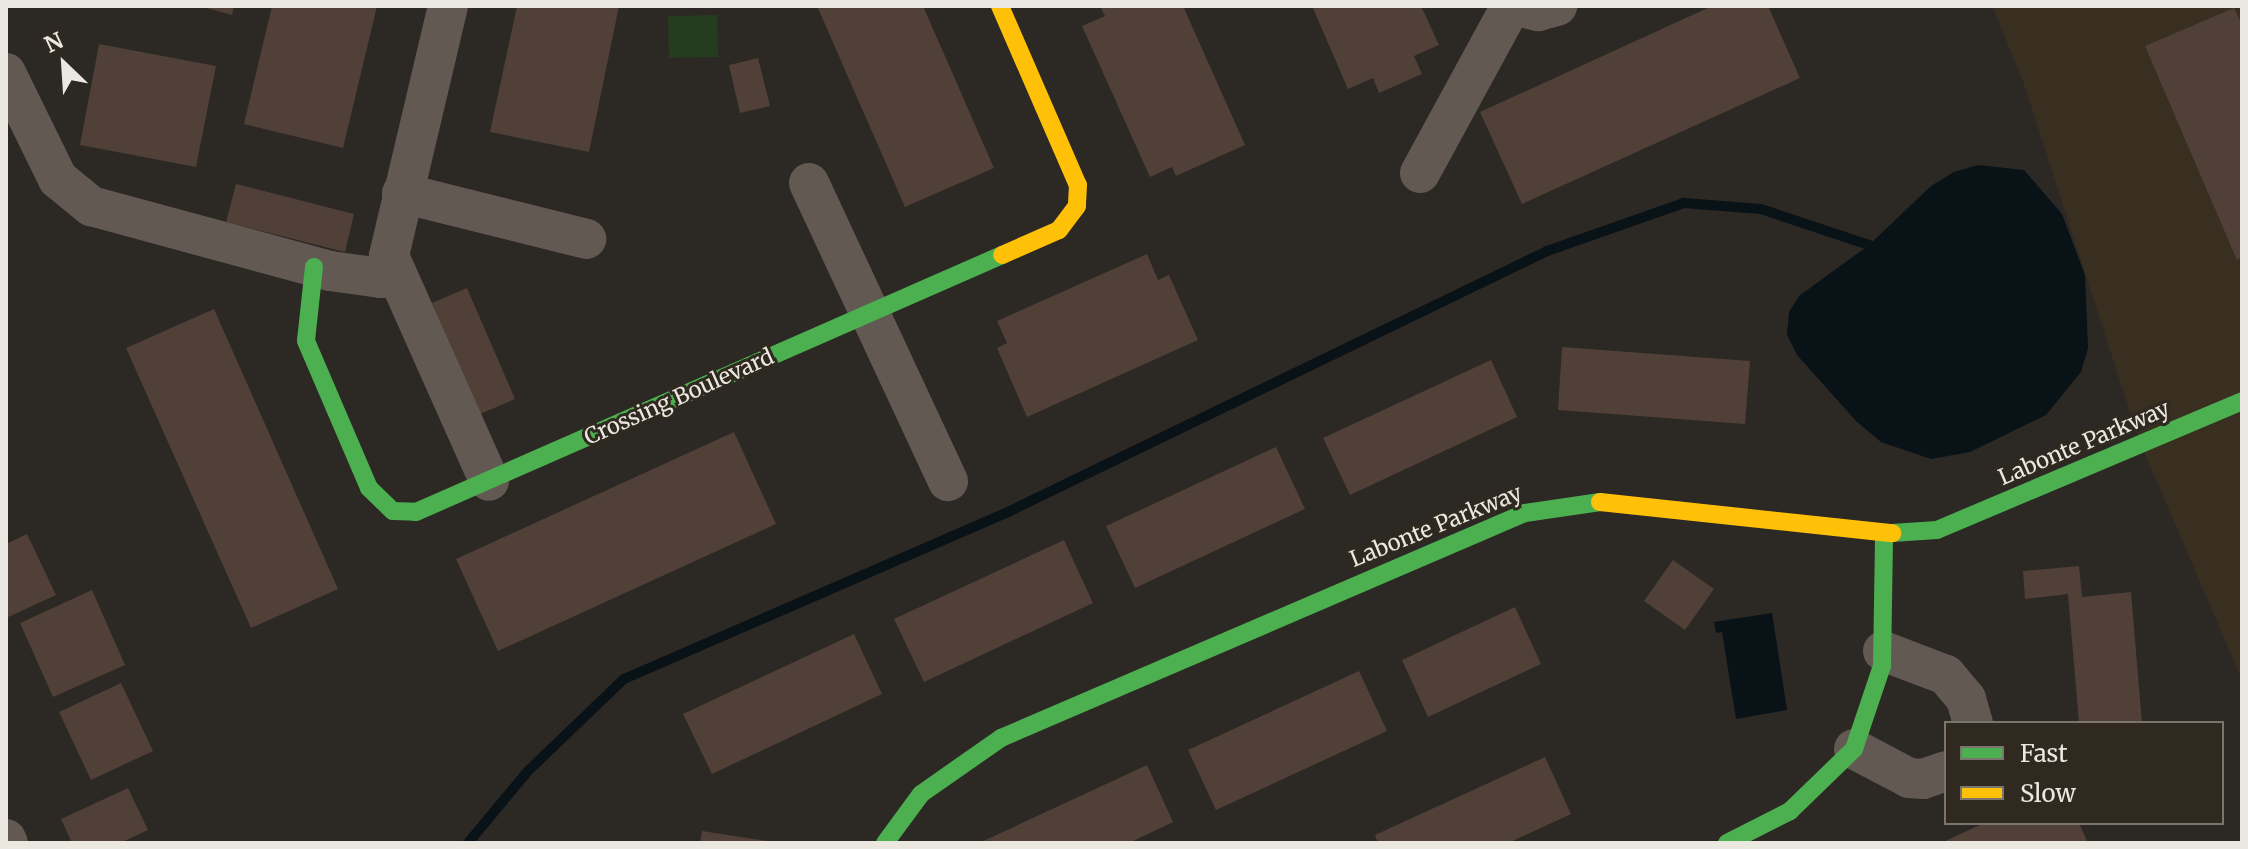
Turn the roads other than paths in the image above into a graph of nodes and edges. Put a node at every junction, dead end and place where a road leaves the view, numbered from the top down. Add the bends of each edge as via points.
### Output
1 (448, 6) edge
2 (1000, 6) edge
3 (1514, 6) edge
4 (1557, 6) edge
5 (6, 73) edge
6 (1420, 173) dead end
7 (809, 183) dead end
8 (402, 193) junction
9 (586, 239) dead end
10 (314, 267) junction
11 (394, 274) junction
12 (869, 313) junction
13 (2242, 401) edge
14 (489, 481) junction
15 (948, 481) dead end
16 (1884, 534) junction
17 (1883, 651) junction
18 (1972, 721) edge
19 (1854, 749) junction
20 (1944, 772) edge
21 (885, 843) edge
22 (1727, 843) edge

1 - 8 street
2 - 12 street, Crossing Boulevard via 1074,172 1077,206 1048,238
3 - 4 street via 1538,11
3 - 6 street
5 - 10 street via 58,179 91,206
7 - 12 street
8 - 9 street
8 - 11 street via 389,256
10 - 11 street via 360,277
10 - 14 street, Crossing Boulevard via 306,341 375,497 400,514
11 - 14 street
12 - 14 street, Crossing Boulevard
12 - 15 street
13 - 16 street, Labonte Parkway via 1962,521 1937,530
16 - 17 street
16 - 21 street, Labonte Parkway via 1615,502 1569,503 1525,513 1001,738 921,794
17 - 18 street via 1946,675 1966,699
17 - 19 street via 1878,686
19 - 20 street via 1909,778
19 - 22 street via 1790,811

